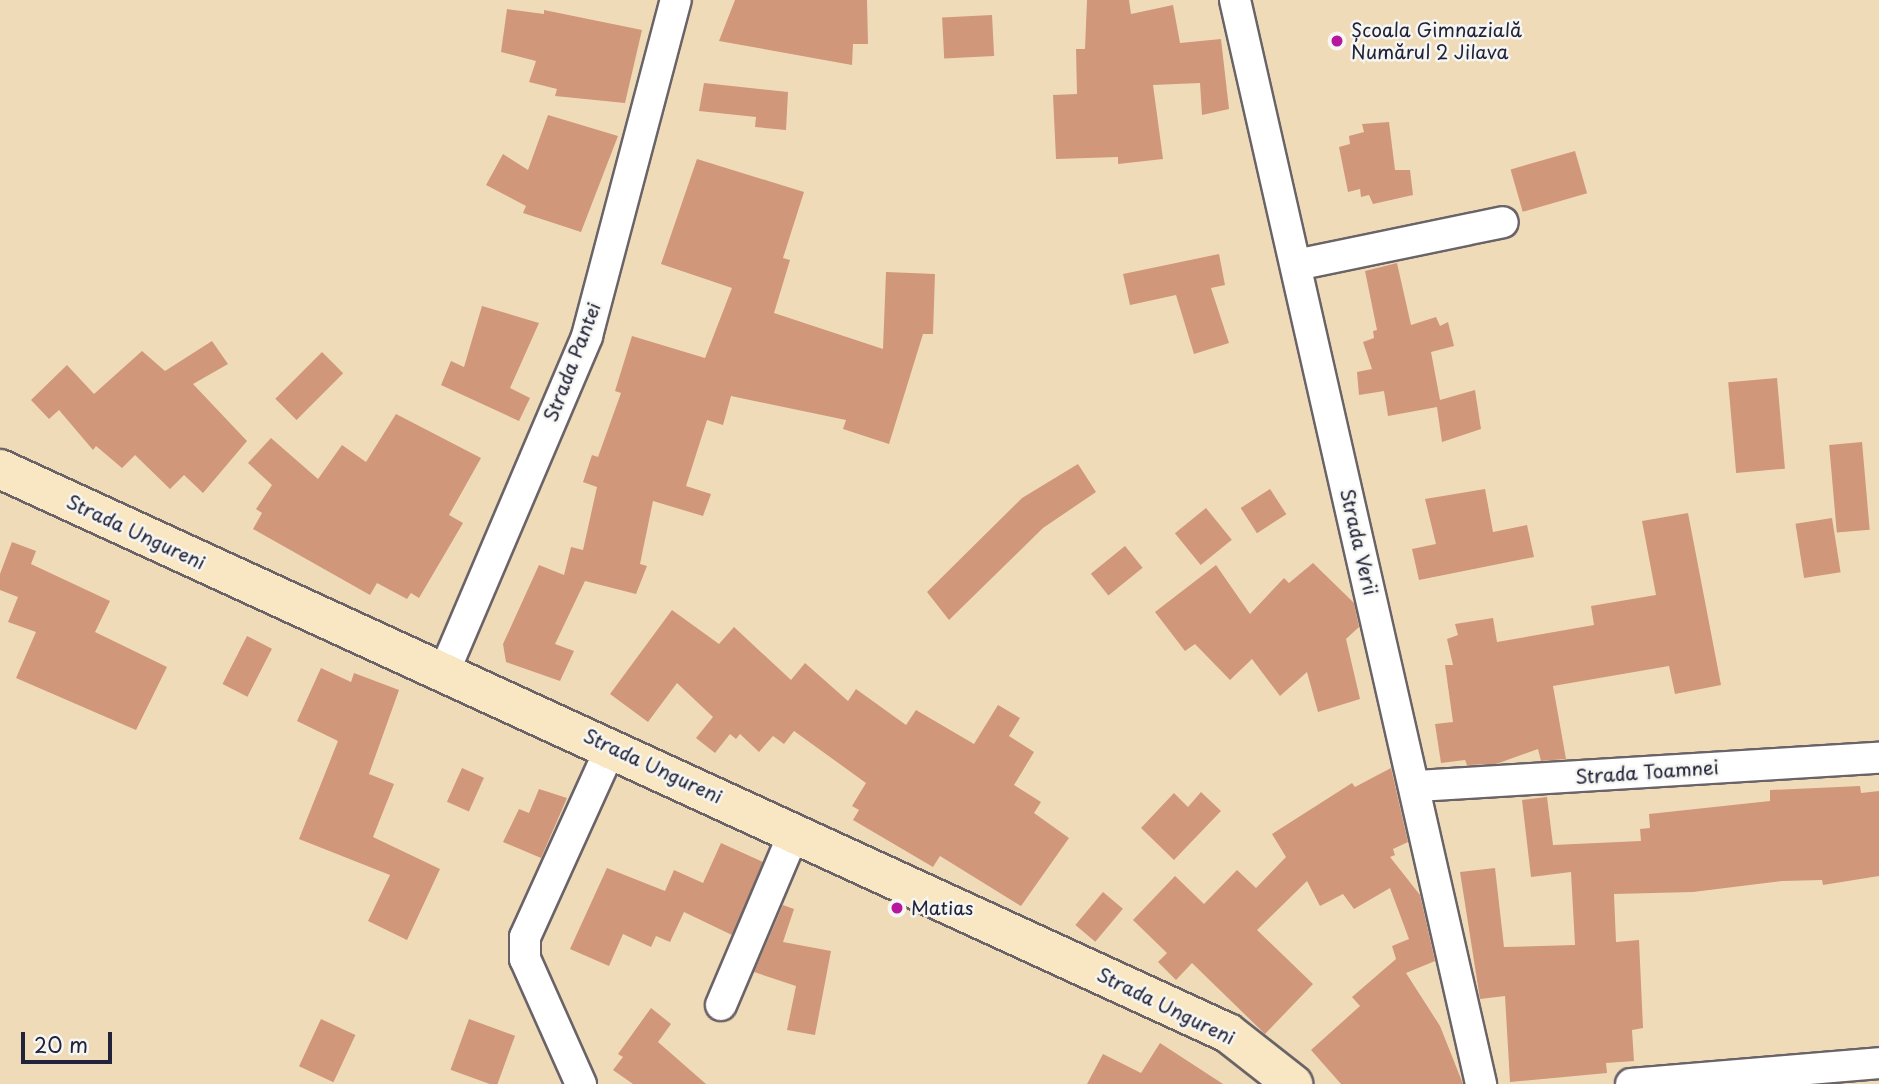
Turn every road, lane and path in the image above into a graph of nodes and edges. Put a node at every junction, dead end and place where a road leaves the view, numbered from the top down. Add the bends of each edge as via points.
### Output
1 (676, 0) edge
2 (1235, 0) edge
3 (1503, 222) dead end
4 (1296, 265) junction
5 (0, 469) edge
6 (444, 672) junction
7 (611, 747) junction
8 (1879, 758) edge
9 (1416, 786) junction
10 (795, 831) junction
11 (721, 1005) dead end
12 (1879, 1063) edge
13 (581, 1084) edge
14 (1293, 1084) edge
15 (1481, 1084) edge
16 (1631, 1084) edge

1 - 6 street, Strada Pantei via 587,335
2 - 4 street, Strada Verii
3 - 4 street
4 - 9 street, Strada Verii
5 - 6 main road, Strada Ungureni
6 - 7 main road, Strada Ungureni
7 - 10 main road, Strada Ungureni
7 - 13 street via 525,937 525,959
8 - 9 street, Strada Toamnei
9 - 15 street, Strada Verii
10 - 11 street
10 - 14 main road, Strada Ungureni via 1228,1033
12 - 16 street

